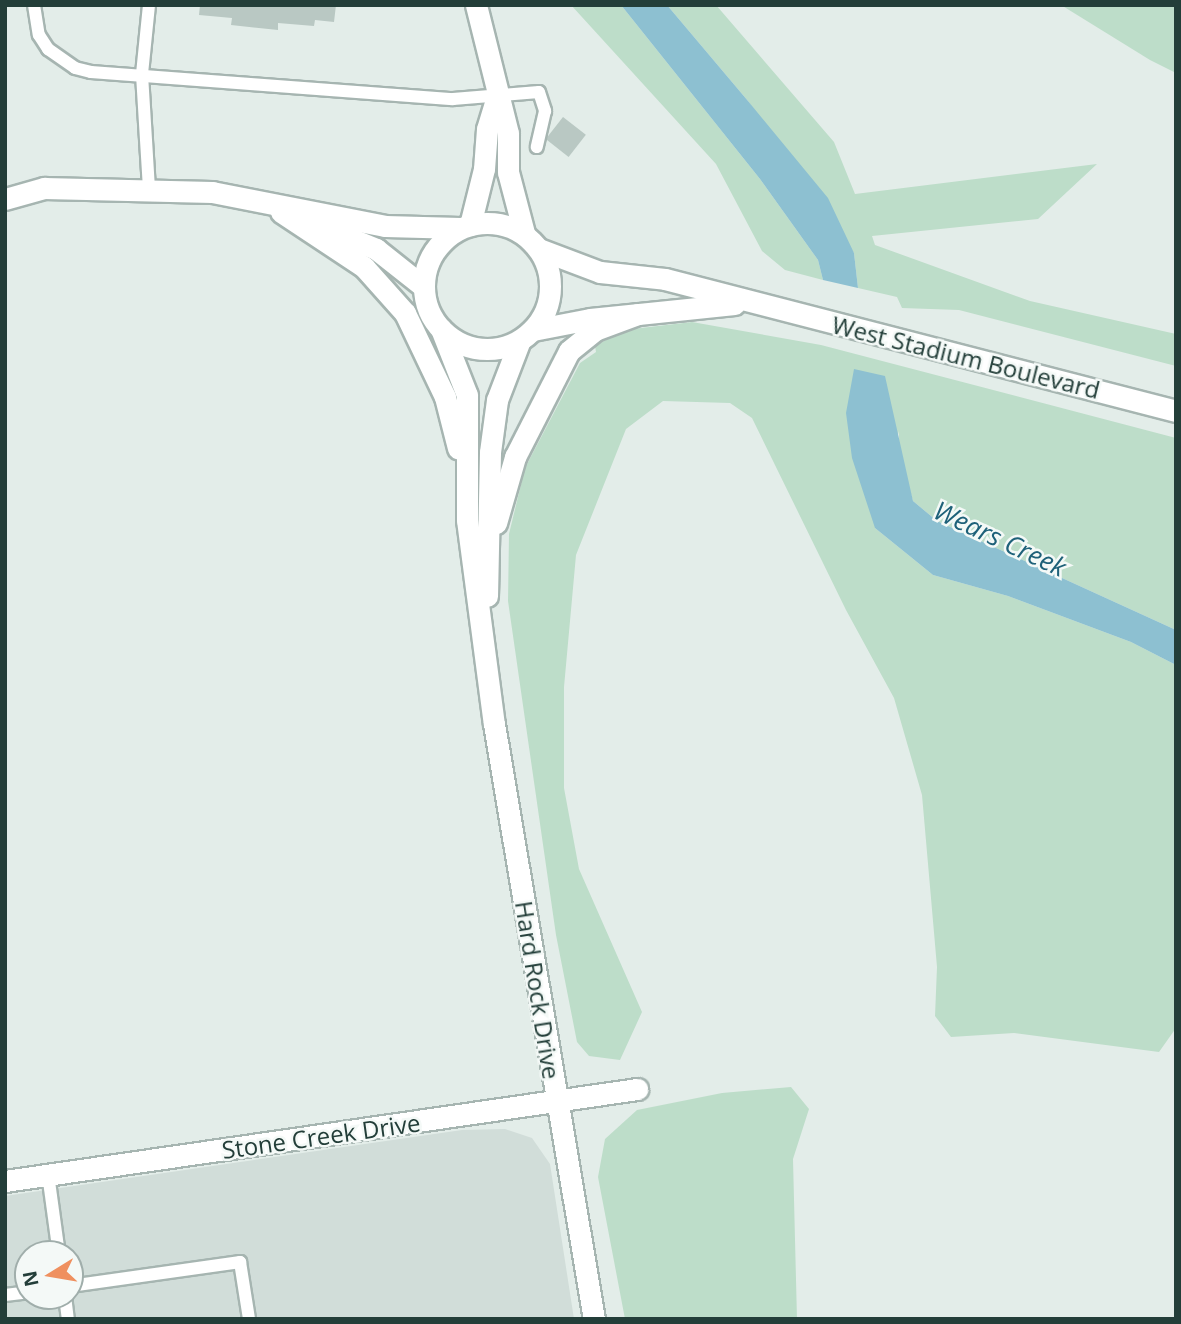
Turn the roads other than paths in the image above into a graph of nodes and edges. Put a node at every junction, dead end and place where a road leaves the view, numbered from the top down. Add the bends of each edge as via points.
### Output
1 (34, 5) edge
2 (149, 5) edge
3 (476, 5) edge
4 (142, 74) junction
5 (499, 94) junction
6 (537, 147) dead end
7 (149, 190) junction
8 (5, 199) edge
9 (273, 207) junction
10 (465, 226) junction
11 (524, 233) junction
12 (539, 249) junction
13 (424, 288) junction
14 (757, 303) junction
15 (638, 314) junction
16 (441, 329) junction
17 (526, 335) junction
18 (1176, 411) edge
19 (467, 520) junction
20 (488, 551) junction
21 (486, 660) junction
22 (636, 1089) dead end
23 (556, 1102) junction
24 (48, 1174) junction
25 (5, 1181) edge
26 (57, 1240) edge
27 (84, 1284) edge
28 (249, 1319) edge
29 (594, 1319) edge

1 - 4 lane via 39,35 60,60 91,72
2 - 4 lane
3 - 5 main road
4 - 5 lane via 453,99
4 - 7 lane
5 - 6 lane via 525,90 539,92 545,100
5 - 10 main road via 487,129 484,169
5 - 11 main road via 508,133 511,191
7 - 8 main road via 44,188
7 - 9 main road via 212,192
9 - 10 main road via 395,227
9 - 13 main road via 376,249
9 - 19 main road via 364,267 405,313 445,397 457,441
10 - 11 main road via 493,222
10 - 13 main road via 433,252
11 - 12 main road
12 - 14 main road, West Stadium Boulevard via 600,272 665,279
12 - 17 main road via 549,269 551,291 545,312
13 - 16 main road via 426,302
14 - 15 main road, West Stadium Boulevard via 692,305
14 - 18 main road, West Stadium Boulevard
15 - 17 main road, West Stadium Boulevard
15 - 20 main road via 595,330 569,351 514,457
16 - 17 main road via 468,346 486,350
16 - 19 main road, Hard Rock Drive via 467,395
17 - 20 main road, Hard Rock Drive via 496,400
19 - 21 main road, Hard Rock Drive
20 - 21 main road, Hard Rock Drive
21 - 23 main road, Hard Rock Drive
22 - 23 main road, Stone Creek Drive
23 - 24 main road, Stone Creek Drive
23 - 29 main road, Hard Rock Drive
24 - 25 main road, Stone Creek Drive
24 - 26 lane
27 - 28 lane via 240,1262

